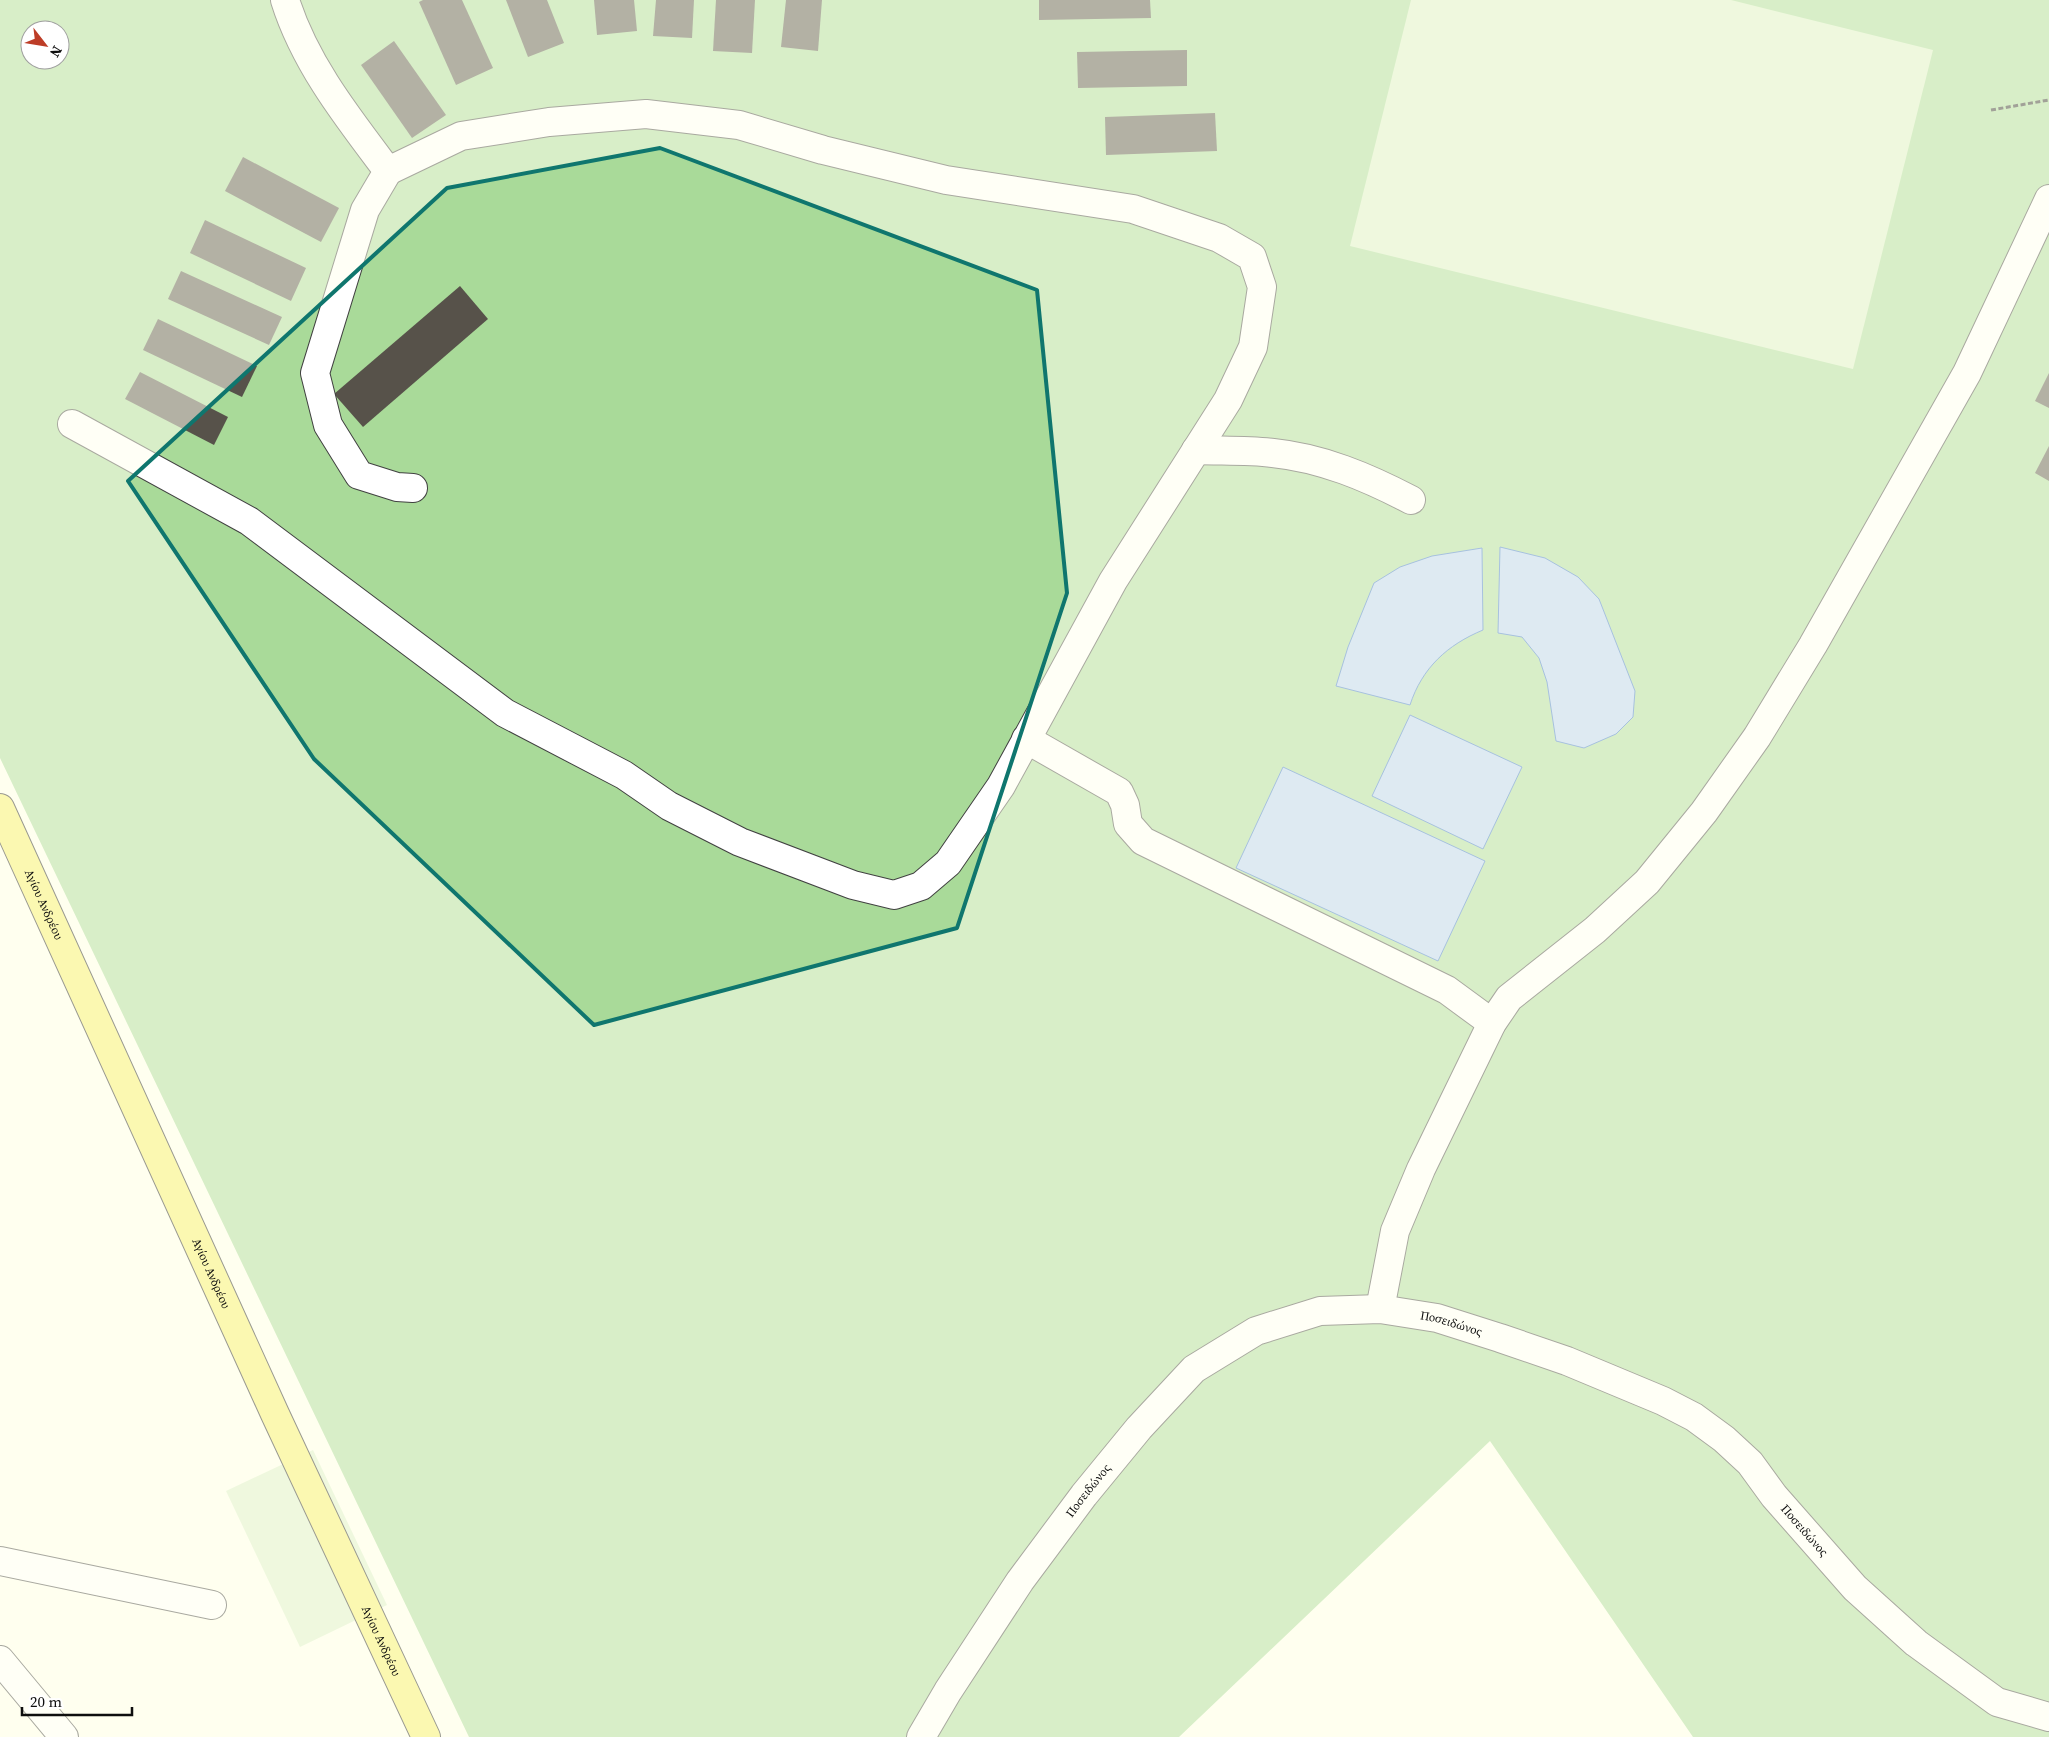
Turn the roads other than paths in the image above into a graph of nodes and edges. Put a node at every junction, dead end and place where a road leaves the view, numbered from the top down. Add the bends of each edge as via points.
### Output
1 (285, 0) edge
2 (388, 171) junction
3 (2049, 199) edge
4 (72, 424) dead end
5 (1196, 450) junction
6 (414, 488) dead end
7 (1411, 500) dead end
8 (1026, 739) junction
9 (0, 808) edge
10 (1492, 1023) junction
11 (1380, 1309) junction
12 (0, 1561) edge
13 (212, 1605) dead end
14 (0, 1660) edge
15 (2049, 1717) edge
16 (64, 1737) edge
17 (426, 1737) edge
18 (921, 1737) edge

1 - 2 street via 293,25 334,98
2 - 5 street via 462,136 549,122 646,114 739,126 946,180 1133,209 1211,235 1252,257 1262,287 1253,347 1228,400
2 - 6 street via 365,210 315,372 328,425 359,475 397,487
3 - 10 street via 1967,373 1757,737 1704,812 1647,882 1595,930 1509,998
4 - 8 street via 249,521 505,713 624,775 669,806 732,837 853,886 894,895 921,886 948,863 1000,786
5 - 7 street via 1274,453 1339,467
5 - 8 street via 1113,581
8 - 10 street via 1119,792 1128,824 1143,841 1446,990
9 - 17 main road, Αγίου Ανδρέου via 275,1414
10 - 11 street via 1395,1231
11 - 15 street, Ποσειδώνος via 1437,1318 1500,1338 1584,1368 1694,1417 1750,1463 1774,1496 1855,1588 1916,1643 1997,1702
11 - 18 street, Ποσειδώνος via 1320,1311 1256,1332 1194,1369 1139,1428 1084,1495 1020,1581
12 - 13 street
14 - 16 street

